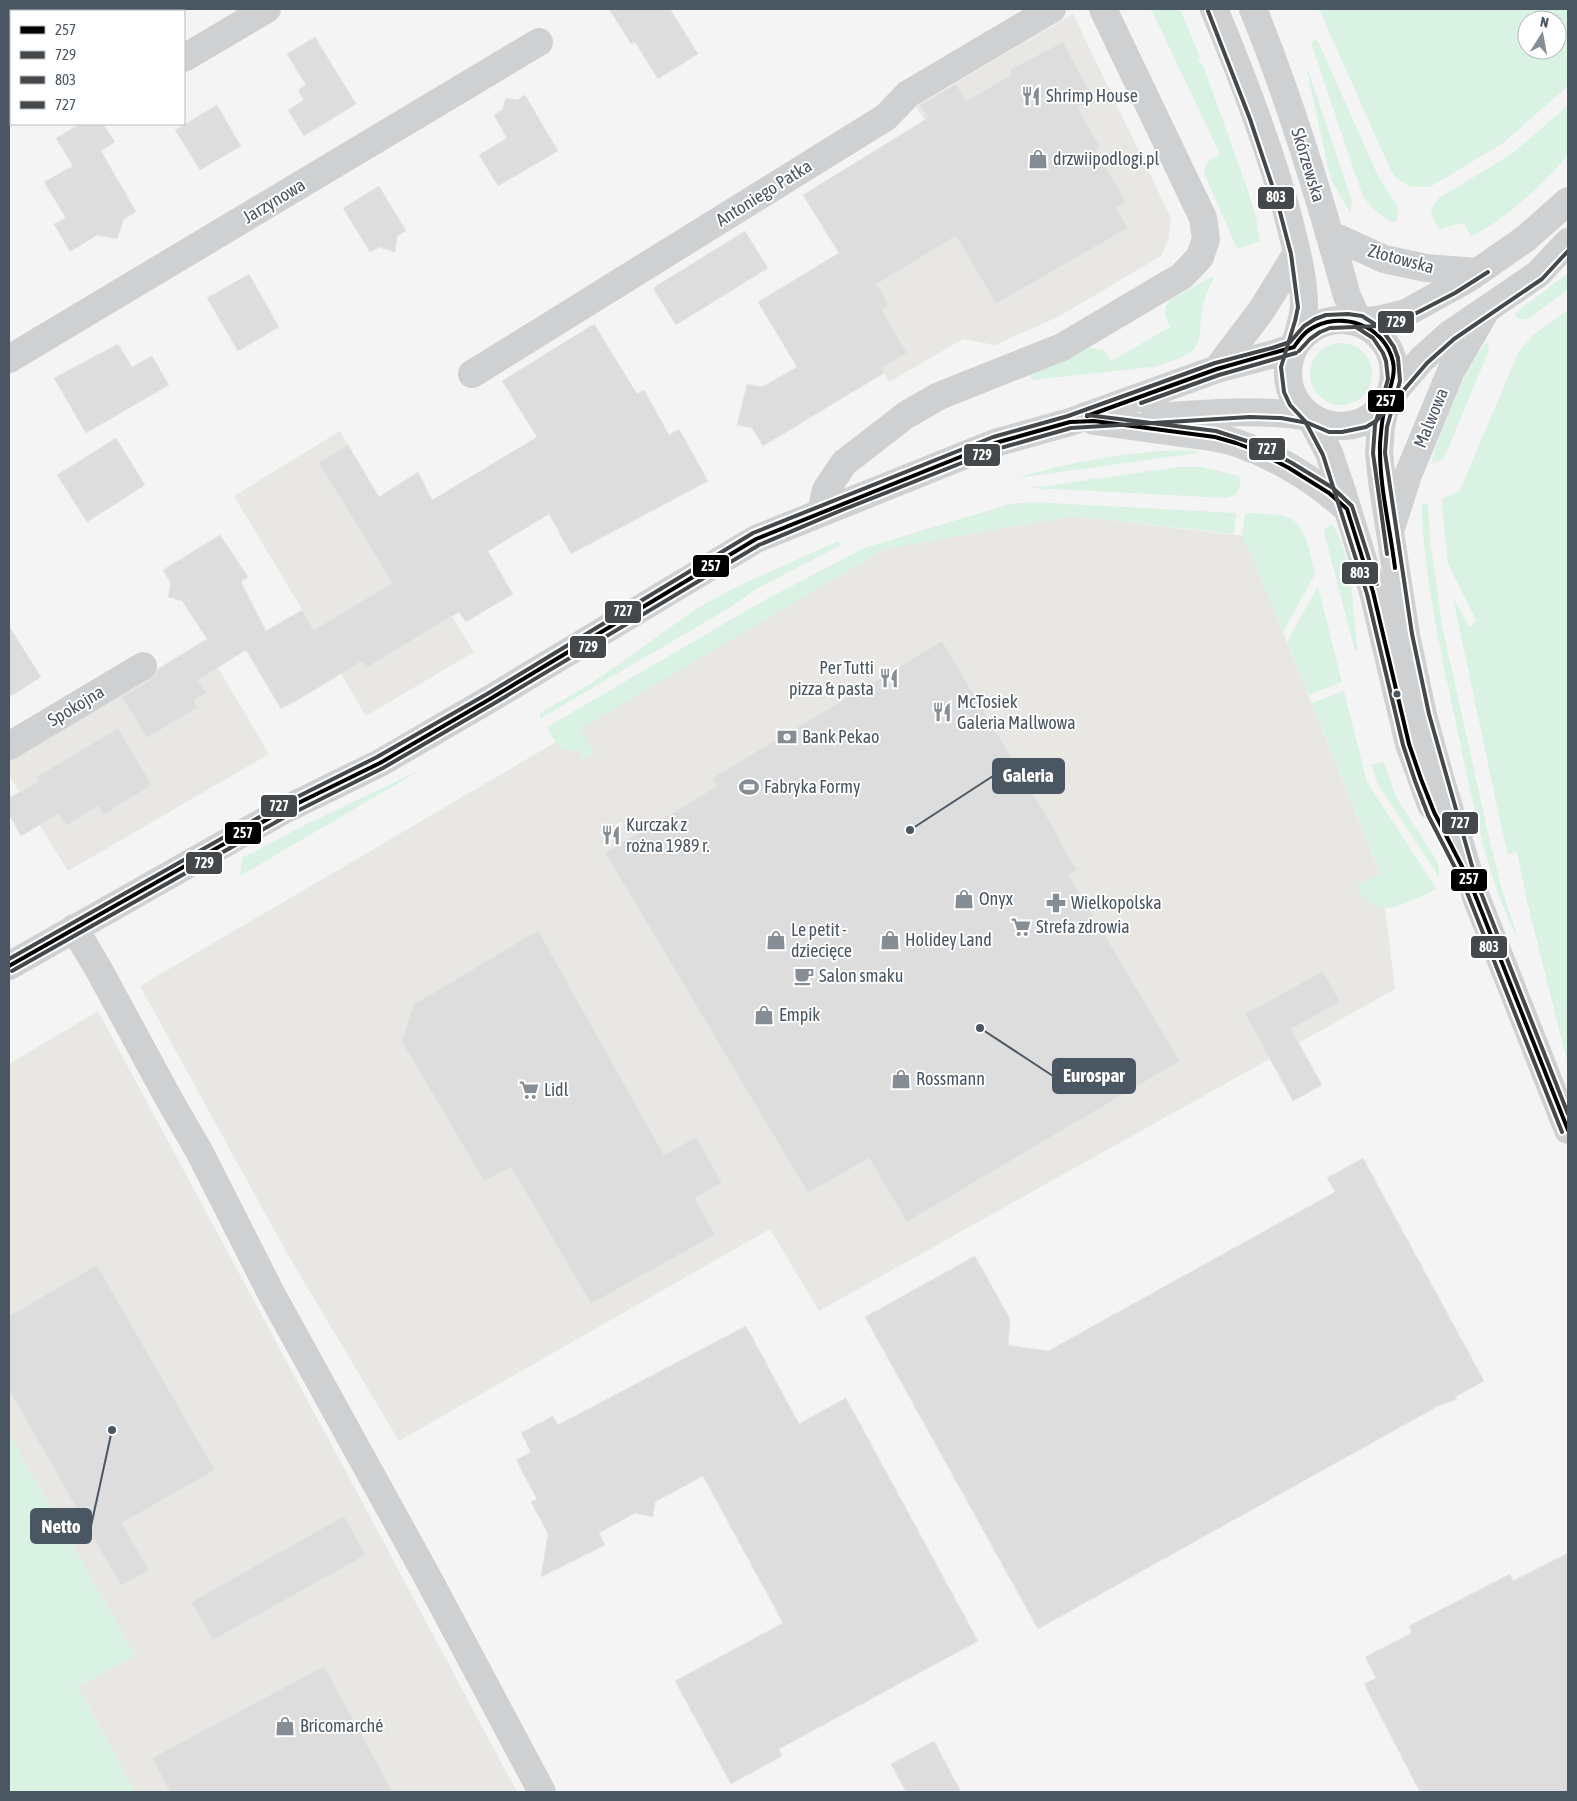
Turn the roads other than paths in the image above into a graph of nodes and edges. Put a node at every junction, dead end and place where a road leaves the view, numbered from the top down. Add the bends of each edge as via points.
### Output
1 (267, 9) edge
2 (1052, 9) edge
3 (1103, 9) edge
4 (1214, 9) edge
5 (1253, 9) edge
6 (539, 42) dead end
7 (185, 57) edge
8 (1568, 201) edge
9 (1329, 234) junction
10 (1568, 242) edge
11 (1298, 253) junction
12 (1477, 272) junction
13 (1486, 310) junction
14 (1359, 322) junction
15 (1294, 347) junction
16 (9, 359) edge
17 (1217, 369) junction
18 (472, 374) dead end
19 (1387, 400) junction
20 (1310, 417) junction
21 (1082, 421) junction
22 (1347, 509) junction
23 (821, 512) junction
24 (1390, 532) junction
25 (143, 666) dead end
26 (9, 746) edge
27 (1470, 882) junction
28 (74, 928) junction
29 (9, 966) edge
30 (1568, 1130) edge
31 (542, 1792) edge

1 - 7 street
2 - 18 street, Antoniego Patka via 908,94 886,117
3 - 23 street via 1203,218 1206,239 1200,257 1182,276 1062,347 938,396 906,415 844,463 826,490
4 - 11 street, Skórzewska via 1256,117
5 - 9 street, Skórzewska via 1294,119
6 - 16 street, Jarzynowa
8 - 12 street, Złotowska via 1525,239
9 - 12 street, Złotowska via 1384,258 1426,268
9 - 14 street, Skórzewska via 1347,296
10 - 13 street via 1538,274
11 - 15 street, Skórzewska via 1304,308
11 - 17 street via 1261,311
12 - 14 street, Złotowska via 1406,313
13 - 19 street via 1450,334 1422,359
13 - 24 street, Malwowa via 1451,371 1408,475
14 - 15 street via 1327,321 1308,331
14 - 19 street via 1377,333 1389,350 1394,380
15 - 17 street
15 - 20 street via 1287,368 1288,380 1295,401
17 - 21 street
19 - 20 street via 1372,416 1352,425 1330,426
19 - 24 street, Malwowa via 1379,453
20 - 21 street via 1250,411
20 - 22 street, Malwowa via 1330,453
21 - 22 street via 1215,437 1236,443 1289,468 1329,493
21 - 23 street via 995,443
22 - 27 street, Malwowa via 1421,779
23 - 28 street via 756,539 380,763 282,811
24 - 27 street, Malwowa via 1406,635 1423,715
25 - 26 street, Spokojna
27 - 30 street, Malwowa
28 - 29 street
28 - 31 street via 199,1151 272,1295

